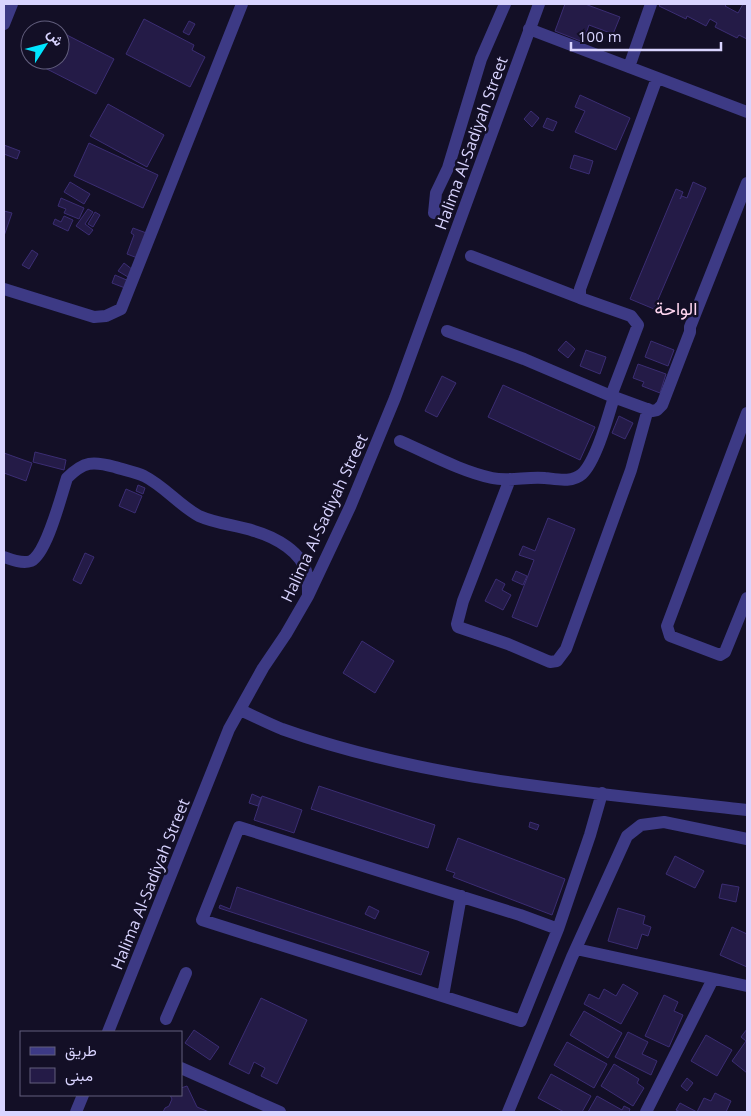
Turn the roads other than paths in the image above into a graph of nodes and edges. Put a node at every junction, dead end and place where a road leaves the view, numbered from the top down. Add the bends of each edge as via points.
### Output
1 (12, 4) edge
2 (242, 4) edge
3 (504, 4) edge
4 (539, 4) edge
5 (651, 4) edge
6 (4, 24) edge
7 (529, 29) junction
8 (629, 67) junction
9 (657, 78) junction
10 (747, 112) edge
11 (747, 183) edge
12 (434, 213) dead end
13 (471, 256) dead end
14 (4, 289) edge
15 (580, 298) junction
16 (447, 331) dead end
17 (613, 397) junction
18 (648, 410) junction
19 (747, 414) edge
20 (400, 441) dead end
21 (510, 479) junction
22 (4, 557) edge
23 (308, 596) junction
24 (747, 598) edge
25 (240, 710) junction
26 (602, 793) junction
27 (747, 810) edge
28 (747, 839) edge
29 (461, 896) junction
30 (558, 929) junction
31 (576, 948) junction
32 (186, 973) dead end
33 (713, 979) junction
34 (747, 986) edge
35 (443, 996) junction
36 (166, 1019) dead end
37 (108, 1031) edge
38 (182, 1068) edge
39 (83, 1096) edge
40 (76, 1112) edge
41 (280, 1112) edge
42 (508, 1112) edge
43 (646, 1112) edge

1 - 6 street
2 - 14 street via 121,310 94,317
3 - 12 street via 481,59 448,168 436,193
4 - 7 street, Halima Al-Sadiyah Street
5 - 8 street
7 - 8 street
7 - 23 street, Halima Al-Sadiyah Street via 395,398 350,507
8 - 9 street
9 - 10 street
9 - 15 street via 580,289
11 - 18 street via 662,405 654,411
13 - 15 street
15 - 17 street via 631,316 638,325
16 - 17 street
17 - 18 street
17 - 21 street via 602,435 581,474 575,478 555,480
18 - 21 street via 606,540 566,649 557,661 550,662 457,624
19 - 24 street via 666,626 668,634 720,655 725,652
20 - 21 street via 476,474
22 - 23 street via 30,561 41,552 67,478 88,463 101,463 143,476 200,516 273,538 301,561 307,574
23 - 25 street, Halima Al-Sadiyah Street
25 - 26 street via 280,728 340,748 435,770 518,785
25 - 37 street, Halima Al-Sadiyah Street via 229,729
26 - 27 street
26 - 30 street
28 - 31 street via 664,822 641,825 627,836
29 - 30 street
29 - 35 street
29 - 35 street via 239,827 202,920
30 - 35 street via 521,1021
31 - 33 street
31 - 42 street
32 - 36 street
33 - 34 street
33 - 43 street
38 - 41 street
39 - 40 street

